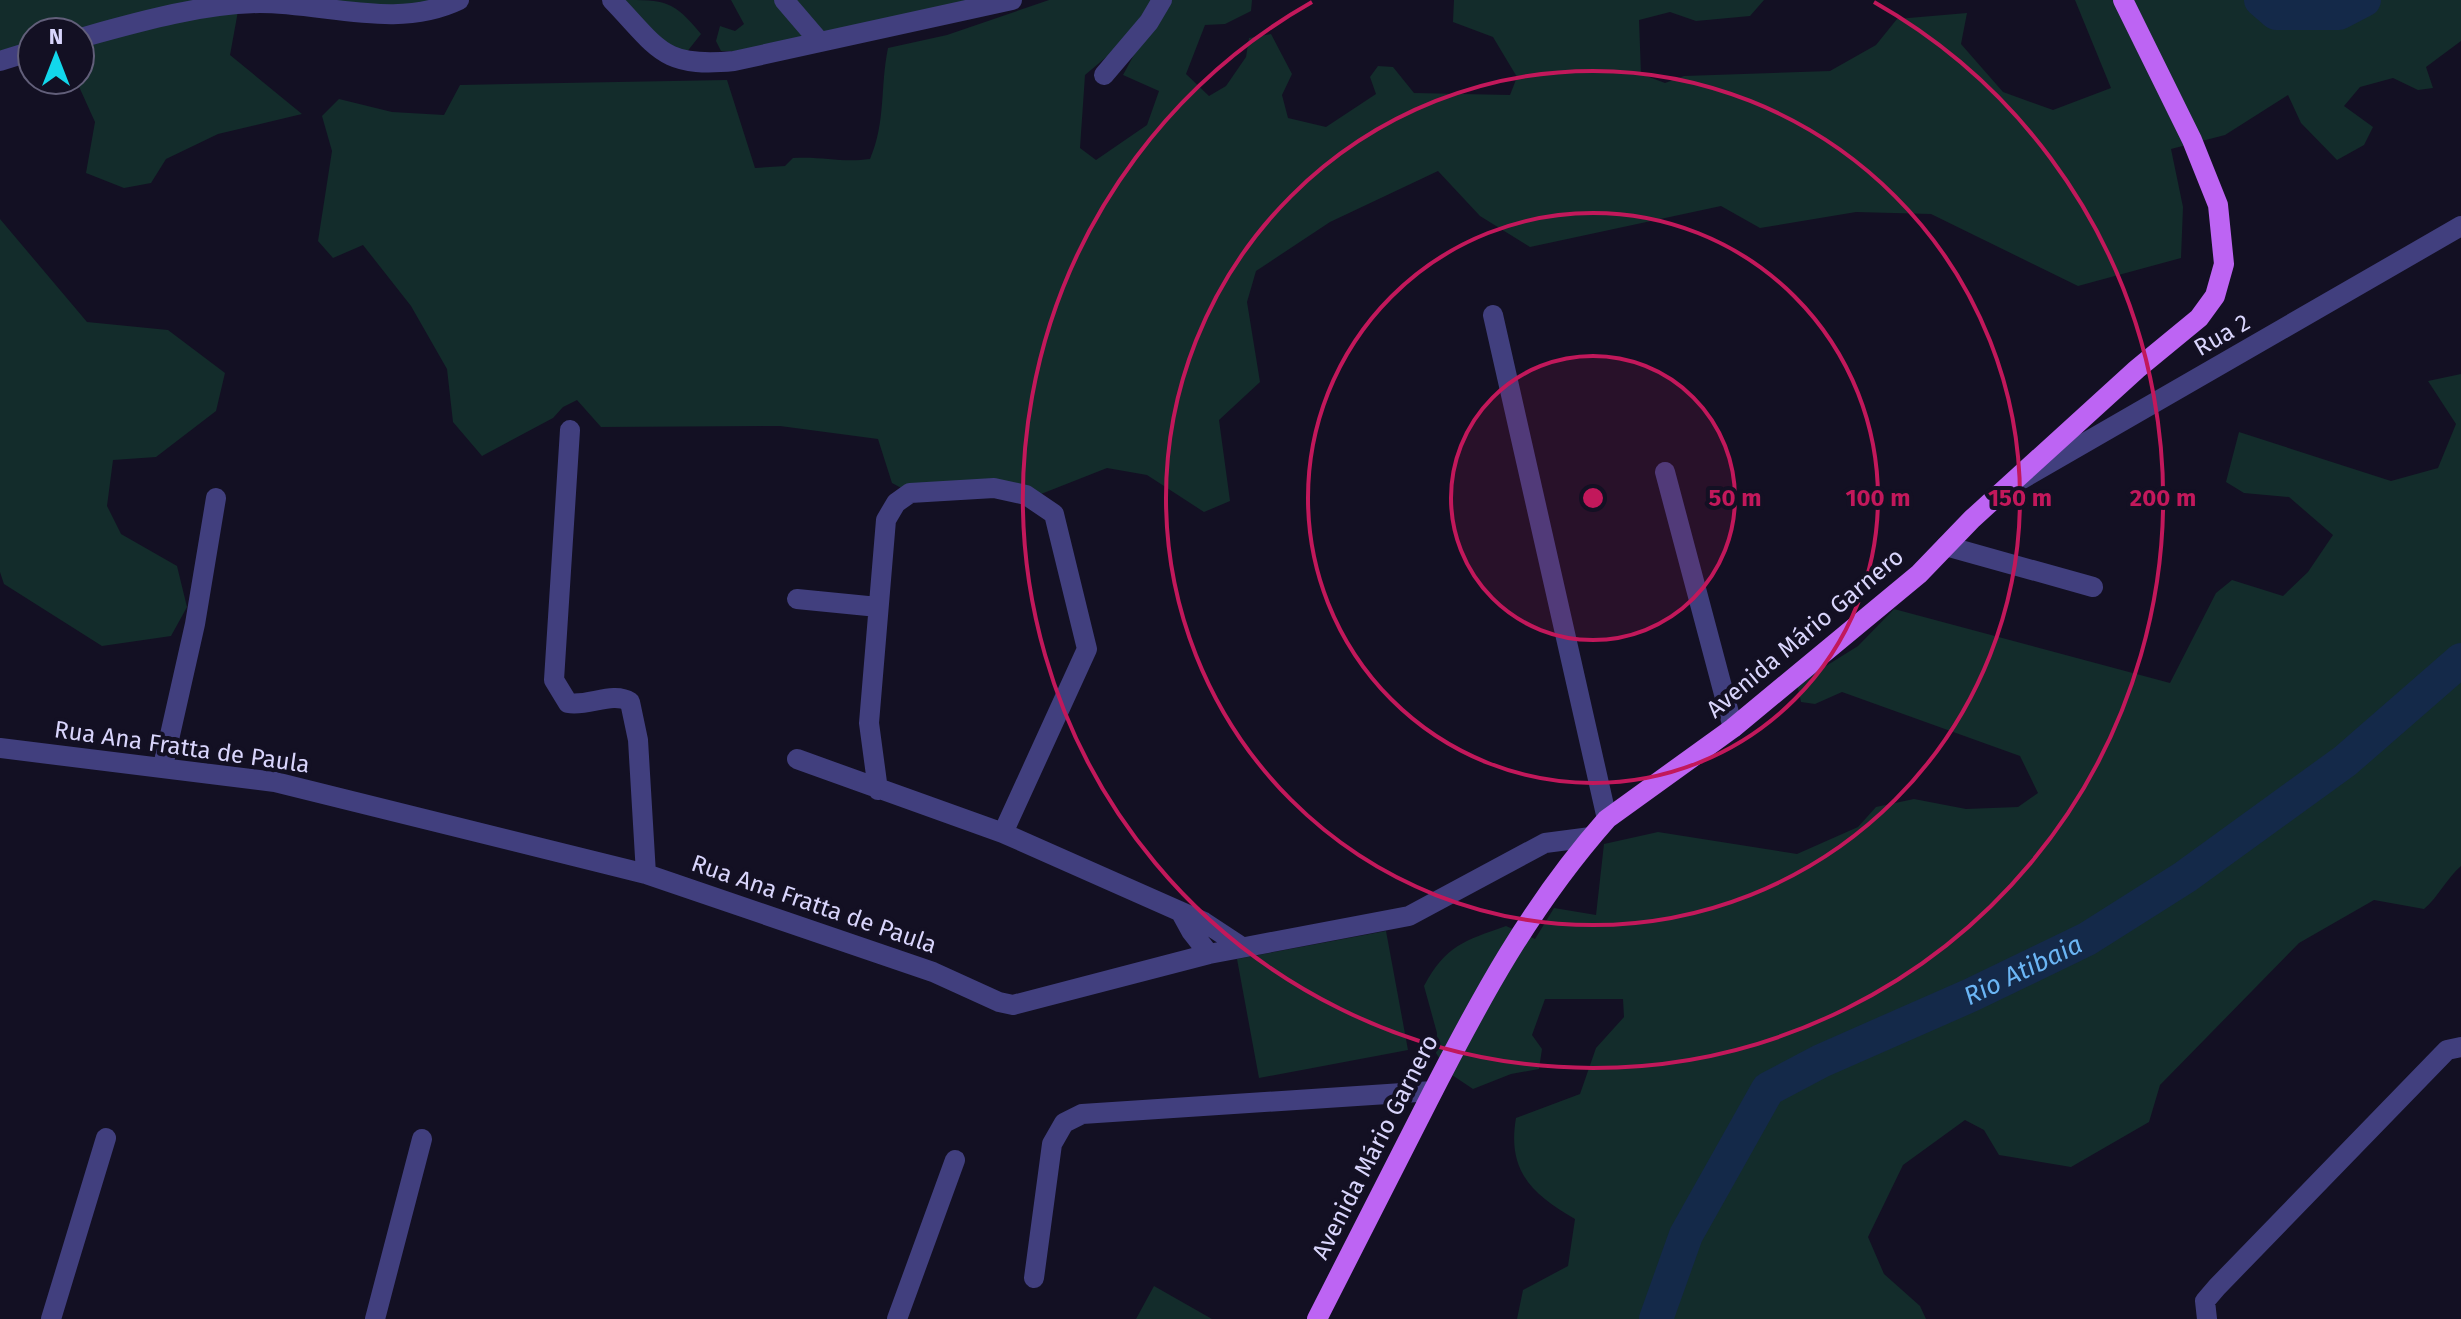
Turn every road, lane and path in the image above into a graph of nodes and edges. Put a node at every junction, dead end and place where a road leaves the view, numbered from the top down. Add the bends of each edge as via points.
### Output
1 (459, 0) edge
2 (612, 0) edge
3 (784, 0) edge
4 (1012, 0) edge
5 (1162, 0) edge
6 (2123, 0) edge
7 (96, 34) edge
8 (820, 42) junction
9 (1104, 75) dead end
10 (2457, 230) edge
11 (1493, 315) dead end
12 (570, 430) dead end
13 (1665, 472) dead end
14 (2008, 487) junction
15 (216, 498) dead end
16 (1946, 546) junction
17 (2093, 587) dead end
18 (797, 599) dead end
19 (878, 607) junction
20 (1733, 728) junction
21 (0, 748) edge
22 (797, 759) dead end
23 (163, 766) junction
24 (878, 790) junction
25 (1607, 819) junction
26 (1003, 833) junction
27 (1591, 837) junction
28 (646, 874) junction
29 (1180, 911) junction
30 (1242, 947) junction
31 (1209, 954) junction
32 (2461, 1047) edge
33 (1433, 1091) junction
34 (106, 1138) dead end
35 (422, 1139) dead end
36 (955, 1160) dead end
37 (1034, 1278) dead end
38 (51, 1319) edge
39 (375, 1319) edge
40 (897, 1319) edge
41 (1317, 1319) edge
42 (2207, 1319) edge

1 - 7 street via 427,12 401,14 230,5
2 - 8 street via 663,55 681,62 734,61
3 - 8 street
4 - 8 street
5 - 9 street
6 - 14 main road, Avenida Mário Garnero via 2218,205 2221,280 2199,318
10 - 14 street, Rua 2
11 - 25 street
12 - 28 street via 554,680 568,703 580,706 619,697 630,702 638,740
13 - 20 street
14 - 16 main road, Avenida Mário Garnero
15 - 23 street
16 - 17 street
16 - 20 main road, Avenida Mário Garnero
18 - 19 street
19 - 24 street via 869,723
19 - 26 street via 886,520 910,493 994,488 1026,495 1054,514 1087,649
20 - 25 main road, Avenida Mário Garnero
21 - 23 street, Rua Ana Fratta de Paula
22 - 24 street
23 - 28 street, Rua Ana Fratta de Paula via 275,782
24 - 26 street
25 - 27 main road, Avenida Mário Garnero
26 - 29 street
27 - 30 street, Rua Ana Fratta de Paula via 1545,843 1409,916
27 - 33 main road, Avenida Mário Garnero via 1529,916
28 - 31 street, Rua Ana Fratta de Paula via 933,972 1013,1005
29 - 30 street
29 - 31 street
30 - 31 street, Rua Ana Fratta de Paula
32 - 42 street via 2447,1050 2217,1287 2205,1301
33 - 37 street via 1082,1114 1064,1123 1052,1144
33 - 41 main road, Avenida Mário Garnero
34 - 38 street
35 - 39 street
36 - 40 street

